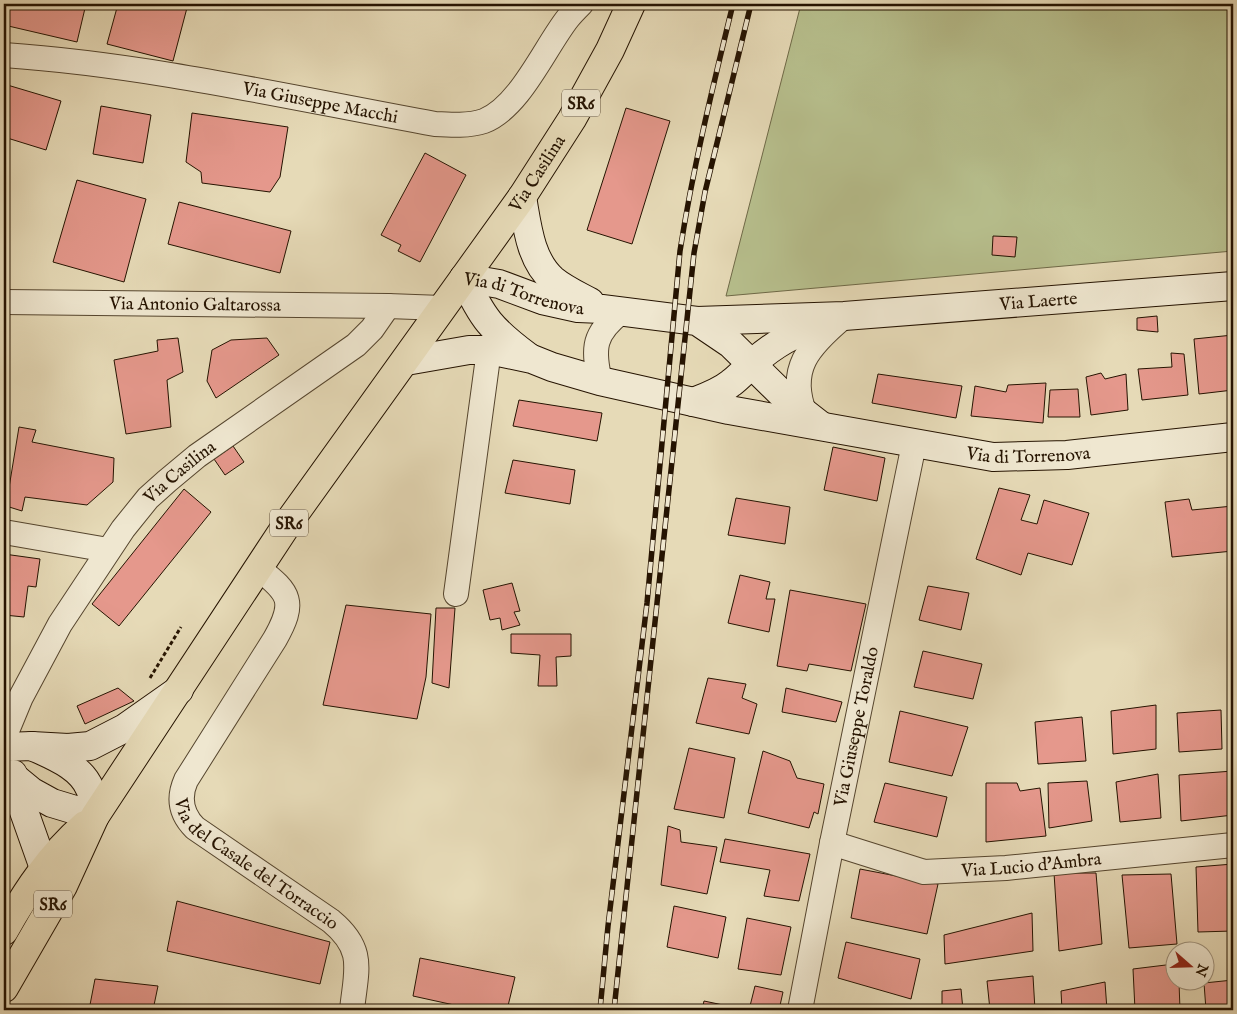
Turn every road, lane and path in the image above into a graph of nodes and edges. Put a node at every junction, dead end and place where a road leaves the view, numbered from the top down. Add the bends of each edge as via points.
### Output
1 (581, 4) edge
2 (630, 4) edge
3 (4, 55) edge
4 (522, 197) junction
5 (464, 278) junction
6 (1233, 286) edge
7 (4, 302) edge
8 (388, 306) junction
9 (442, 308) junction
10 (612, 310) junction
11 (844, 316) junction
12 (697, 321) junction
13 (489, 350) junction
14 (532, 359) junction
15 (406, 361) junction
16 (752, 363) junction
17 (600, 381) junction
18 (693, 402) junction
19 (815, 421) junction
20 (1233, 437) edge
21 (914, 444) junction
22 (4, 532) edge
23 (108, 550) junction
24 (259, 569) junction
25 (456, 594) dead end
26 (179, 690) junction
27 (4, 738) edge
28 (32, 746) junction
29 (4, 747) edge
30 (9, 766) edge
31 (95, 816) junction
32 (832, 843) junction
33 (1233, 845) edge
34 (44, 868) junction
35 (4, 930) edge
36 (4, 988) edge
37 (352, 1010) edge
38 (800, 1010) edge

1 - 3 street, Via Giuseppe Macchi via 507,105 482,121 460,124 435,124 126,68
2 - 4 main road, Via Casilina / SR6 via 610,50 572,119
4 - 5 main road, Via Casilina / SR6
4 - 10 street, Via di Torrenova via 530,238 542,268 561,286
5 - 9 main road, Via Casilina / SR6
5 - 10 street, Via di Torrenova via 499,284 563,305
5 - 14 street, Via di Torrenova via 478,308 493,328
6 - 11 street, Via Laerte
7 - 8 street, Via Antonio Galtarossa
8 - 9 street
8 - 23 street, Via Casilina via 356,345 197,456 158,488 132,516
9 - 15 main road, Via Casilina / SR6
10 - 12 street, Via di Torrenova
10 - 17 street via 597,343
11 - 12 street
11 - 16 street via 798,331
11 - 19 street via 814,344 803,361 798,392
12 - 16 street, Via di Torrenova
13 - 14 street, Via di Torrenova
13 - 15 street, Via di Torrenova via 469,350
13 - 25 street
14 - 17 street, Via di Torrenova
15 - 24 main road, Via Casilina / SR6 via 288,523
16 - 18 street via 722,389
16 - 19 street, Via di Torrenova via 788,400
17 - 18 street, Via di Torrenova
18 - 19 street, Via di Torrenova
19 - 21 street, Via di Torrenova
20 - 21 street, Via di Torrenova via 1067,455 993,457
21 - 32 street, Via Giuseppe Toraldo
22 - 23 street
23 - 27 street, Via Casilina via 60,624 20,697
24 - 26 main road, Via Casilina / SR6
24 - 37 street, Via del Casale del Torraccio via 284,592 287,603 285,618 186,780 182,805 184,814 195,828 345,933 356,953
26 - 28 street via 125,728 90,746
26 - 31 main road, Via Casilina / SR6
28 - 29 street
28 - 31 street via 57,758 81,776 90,790
30 - 31 street via 40,798
30 - 34 street
31 - 34 main road, Via Casilina / SR6 via 62,846
31 - 36 main road, Via Casilina / SR6 via 63,886
32 - 33 street, Via Lucio d'Ambra via 924,872 1006,868
32 - 38 street, Via Giuseppe Toraldo
34 - 35 main road, Via Casilina / SR6

